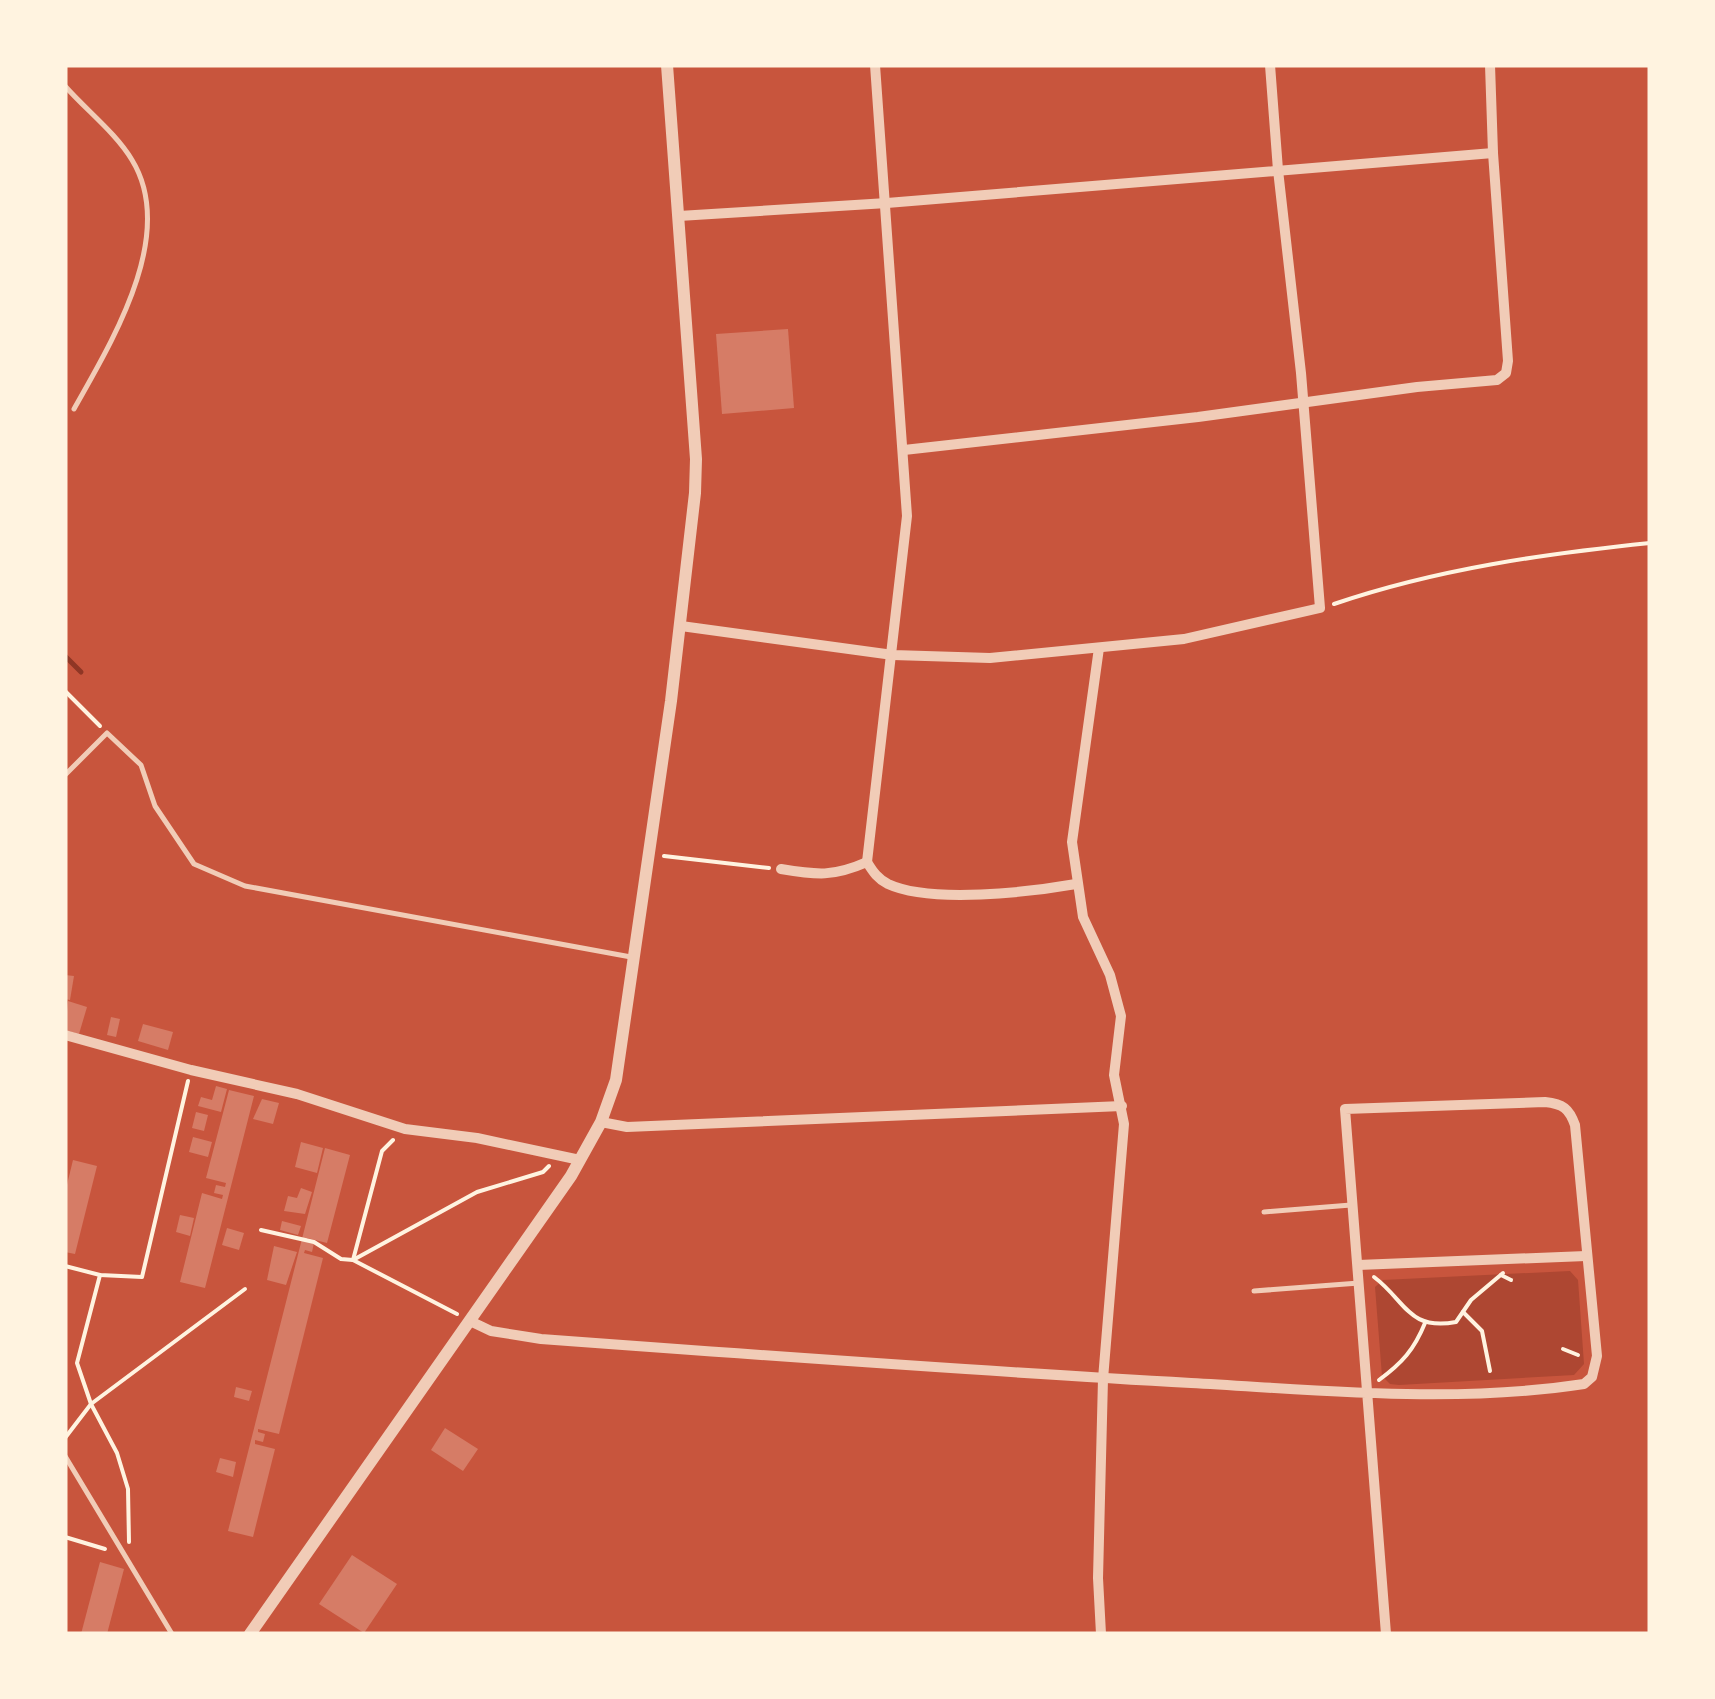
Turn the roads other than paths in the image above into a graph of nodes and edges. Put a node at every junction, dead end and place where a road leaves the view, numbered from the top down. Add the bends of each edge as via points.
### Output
1 (667, 65) edge
2 (875, 65) edge
3 (1270, 65) edge
4 (1490, 65) edge
5 (65, 86) edge
6 (1493, 153) junction
7 (1278, 170) junction
8 (887, 203) junction
9 (679, 216) junction
10 (1303, 402) junction
11 (74, 409) dead end
12 (904, 450) junction
13 (680, 626) junction
14 (1099, 648) junction
15 (893, 655) junction
16 (65, 775) edge
17 (867, 862) junction
18 (781, 869) road end
19 (1076, 884) junction
20 (636, 958) junction
21 (65, 1036) edge
22 (1122, 1106) junction
23 (601, 1122) junction
24 (580, 1160) junction
25 (1353, 1204) junction
26 (1264, 1212) dead end
27 (1586, 1256) junction
28 (1358, 1266) junction
29 (1359, 1283) junction
30 (1254, 1291) dead end
31 (470, 1321) junction
32 (1103, 1378) junction
33 (1366, 1393) junction
34 (65, 1456) edge
35 (172, 1634) edge
36 (250, 1634) edge
37 (1101, 1634) edge
38 (1386, 1634) edge

1 - 9 street
2 - 8 street
3 - 7 street
4 - 6 street
5 - 11 lane via 131,156 148,211 142,264 112,341
6 - 7 street
6 - 10 street via 1506,374
7 - 8 street
7 - 10 street
8 - 9 street
8 - 12 street
9 - 13 street via 696,459
10 - 12 street
10 - 14 street via 1320,608 1184,639
12 - 15 street via 906,546
13 - 15 street
13 - 20 street
14 - 15 street via 990,658
14 - 19 street via 1072,842
15 - 17 street
16 - 20 lane via 107,733 141,765 155,806 194,864 245,886
17 - 18 street via 831,874
17 - 19 street via 884,882 908,889 1014,892
19 - 22 street via 1083,917 1118,995 1114,1075
20 - 23 street via 621,1061
21 - 24 street via 297,1094 405,1129
22 - 23 street
22 - 32 street
23 - 24 street
24 - 31 street
25 - 26 lane
25 - 27 street via 1345,1108 1562,1104 1574,1125
25 - 28 street
27 - 28 street
27 - 33 street via 1598,1356 1584,1384 1434,1396
28 - 29 street
29 - 30 lane
29 - 33 street
31 - 32 street via 541,1340
31 - 36 street
32 - 33 street
32 - 37 street
33 - 38 street
34 - 35 lane

